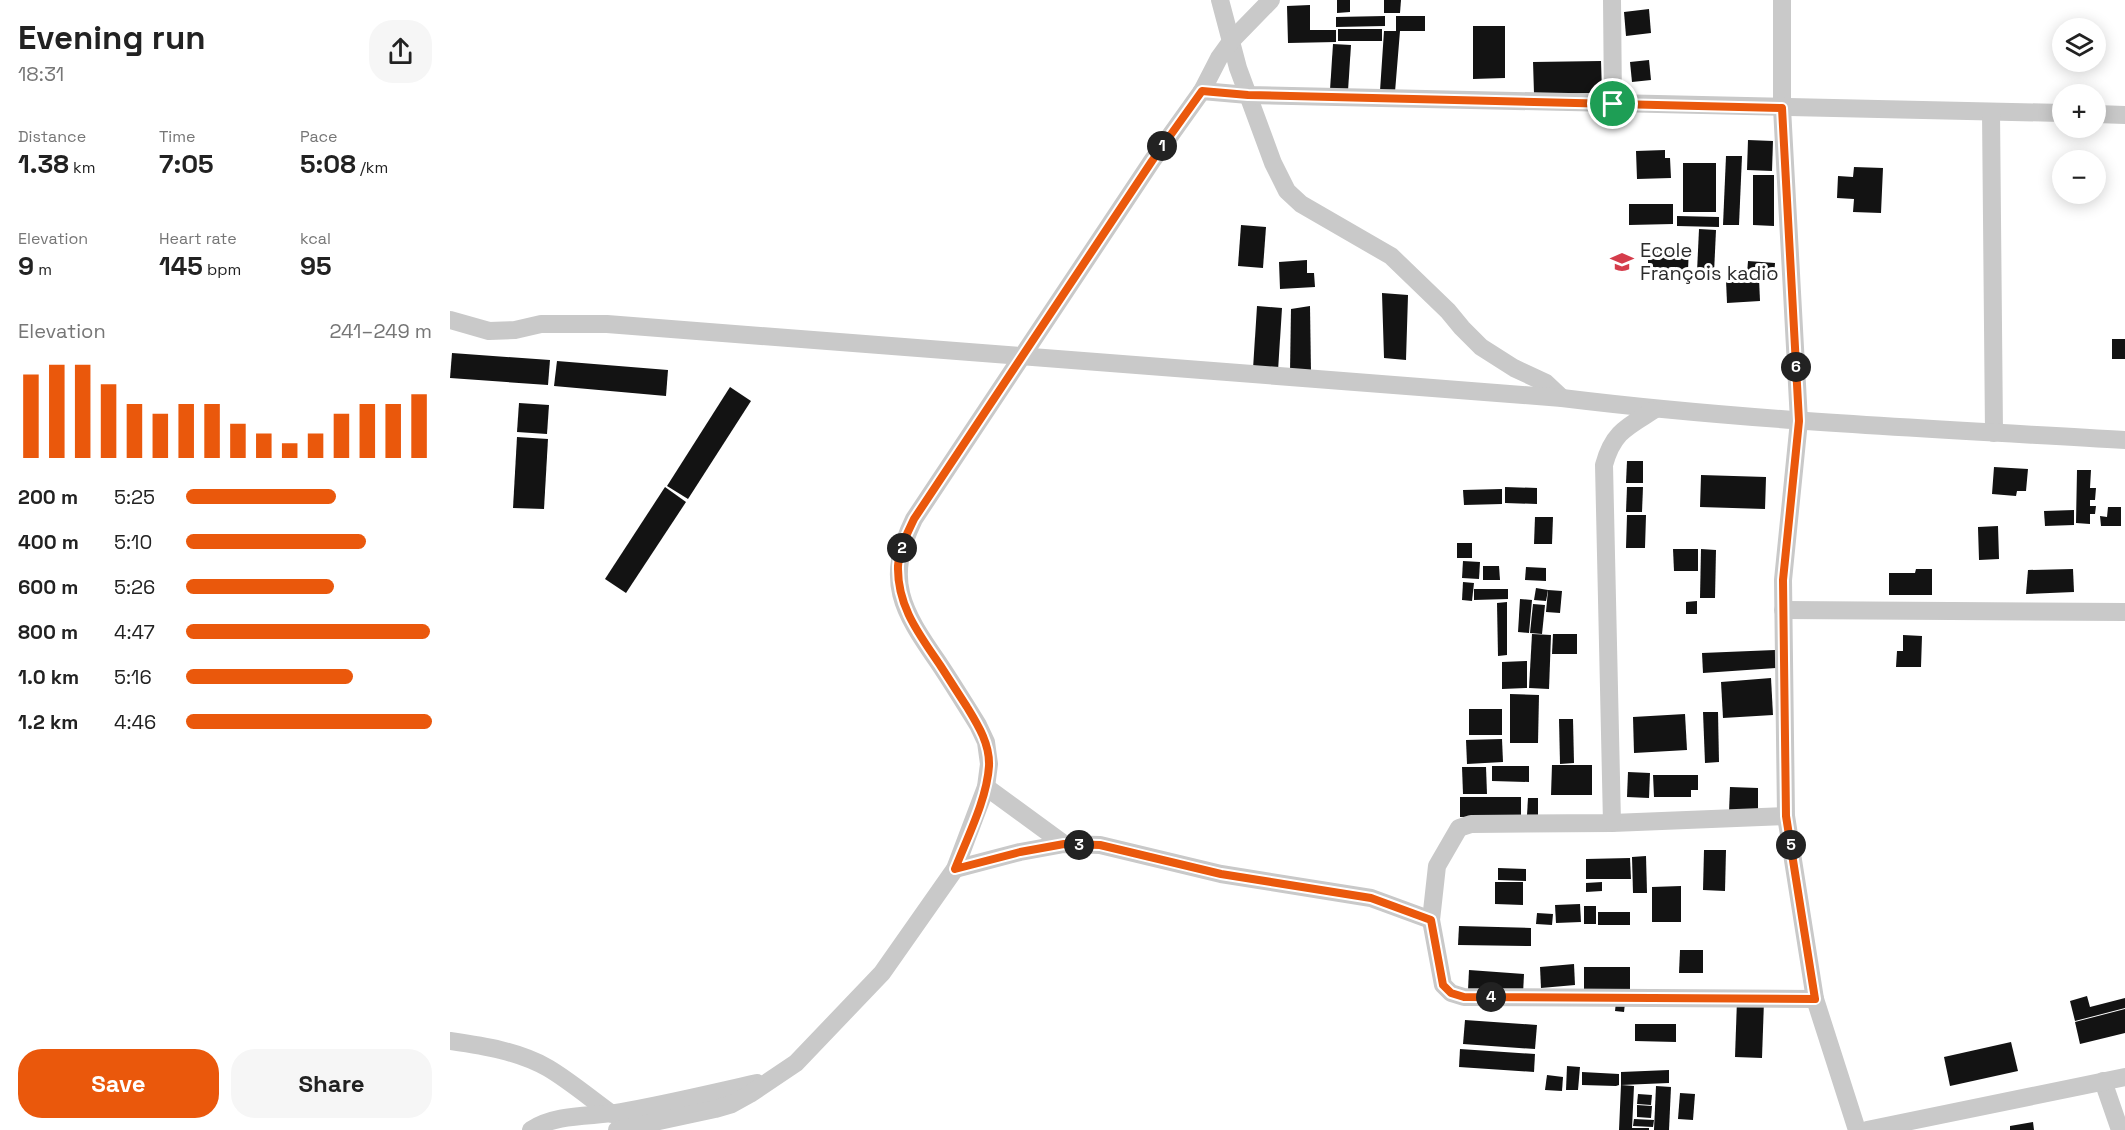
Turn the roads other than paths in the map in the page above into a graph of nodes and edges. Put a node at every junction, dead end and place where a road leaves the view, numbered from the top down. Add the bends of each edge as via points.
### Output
1 (1220, 0) edge
2 (1271, 0) edge
3 (1612, 0) edge
4 (1782, 0) edge
5 (1232, 40) junction
6 (1202, 91) junction
7 (1248, 95) junction
8 (1613, 104) junction
9 (1782, 108) junction
10 (1992, 112) junction
11 (2052, 113) edge
12 (2106, 114) edge
13 (2125, 115) edge
14 (450, 320) edge
15 (1022, 357) junction
16 (1562, 398) junction
17 (1654, 410) junction
18 (1799, 421) junction
19 (1994, 433) junction
20 (2125, 440) edge
21 (1784, 610) junction
22 (2125, 612) edge
23 (986, 787) junction
24 (1786, 816) junction
25 (1612, 823) junction
26 (1064, 844) junction
27 (955, 869) junction
28 (1431, 920) junction
29 (1815, 999) junction
30 (450, 1041) edge
31 (2125, 1077) edge
32 (2103, 1081) junction
33 (615, 1122) edge
34 (531, 1130) edge
35 (1857, 1130) edge
36 (1867, 1130) edge
37 (2120, 1130) edge

1 - 5 street
2 - 5 street
3 - 8 street
4 - 9 street
5 - 6 street
5 - 7 street
6 - 7 street
6 - 15 street
7 - 8 street
7 - 16 street via 1287,191 1301,204 1391,256 1481,347 1546,383
8 - 9 street
9 - 10 street
9 - 18 street
10 - 11 street
10 - 19 street
12 - 13 street
14 - 15 street via 489,331 541,324 607,324
15 - 16 street
15 - 23 street via 914,519 898,565 900,589 913,626 986,742
16 - 17 street
17 - 18 street
17 - 25 street via 1624,428 1609,447 1604,465
18 - 19 street
18 - 21 street via 1783,580
19 - 20 street
21 - 22 street
21 - 24 street
23 - 26 street
23 - 27 street
24 - 25 street
24 - 29 street
25 - 28 street via 1470,824 1459,828 1437,866
26 - 27 street
26 - 28 street via 1100,845 1221,874 1371,898
27 - 33 street via 882,973 796,1063 732,1104
28 - 29 street via 1443,985 1464,997
29 - 35 street
30 - 33 street via 500,1049 548,1068
31 - 32 street
32 - 36 street
32 - 37 street
33 - 34 street via 569,1118

